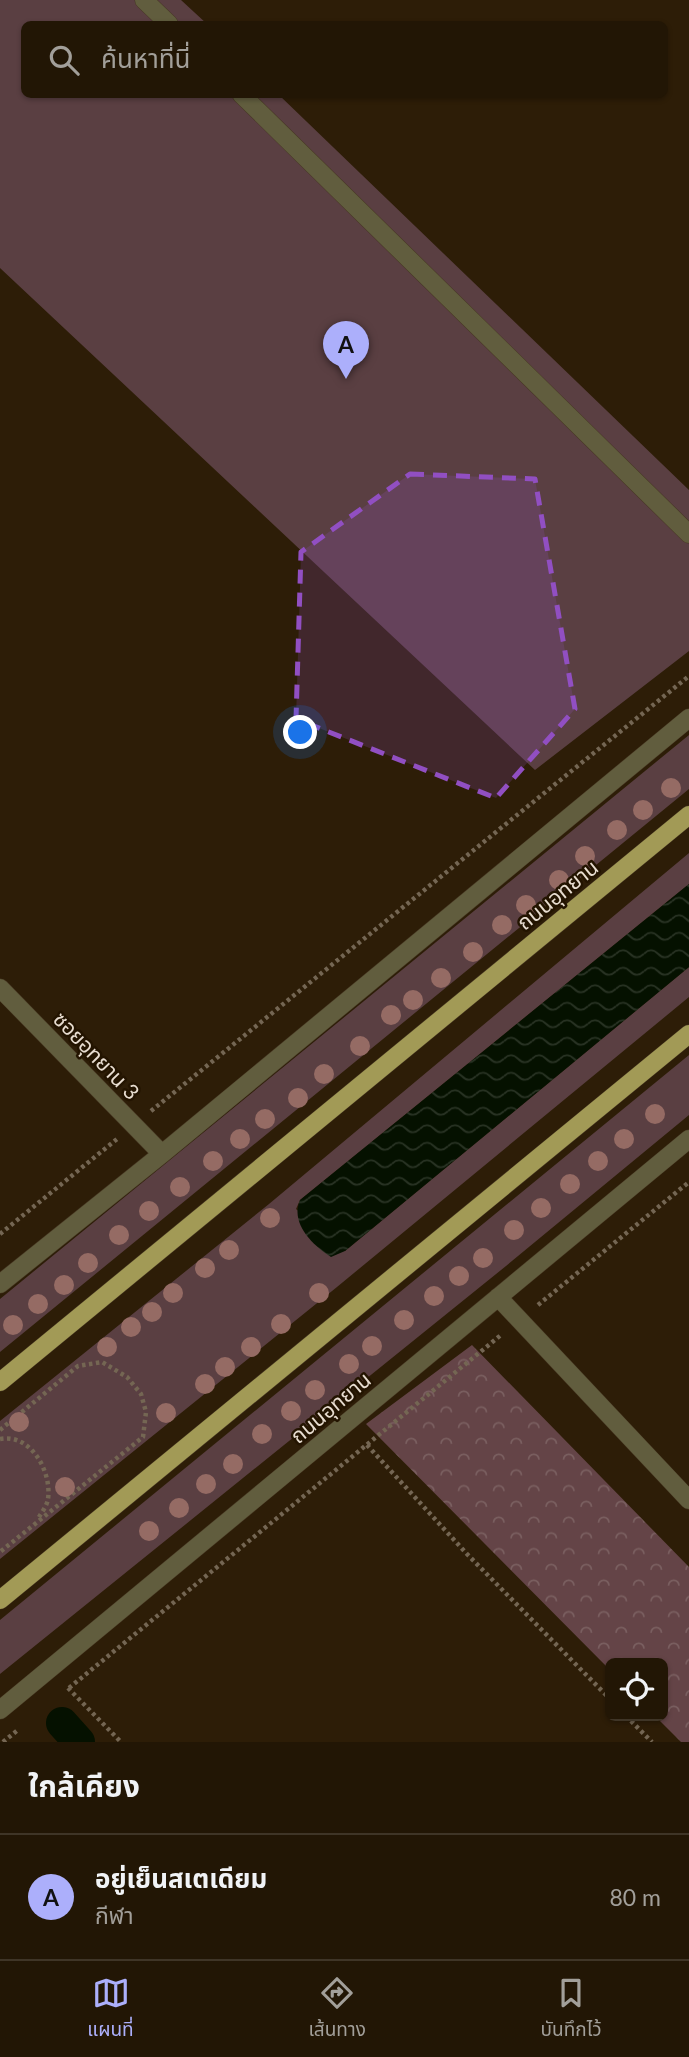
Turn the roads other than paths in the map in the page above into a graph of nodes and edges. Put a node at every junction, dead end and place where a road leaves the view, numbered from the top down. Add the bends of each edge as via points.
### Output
1 (144, 0) edge
2 (166, 21) edge
3 (244, 98) edge
4 (689, 534) edge
5 (689, 718) edge
6 (689, 815) edge
7 (0, 988) edge
8 (689, 1034) edge
9 (689, 1139) edge
10 (162, 1154) junction
11 (0, 1284) edge
12 (498, 1297) junction
13 (0, 1382) edge
14 (689, 1500) edge
15 (0, 1600) edge
16 (0, 1710) edge

1 - 2 street
3 - 4 street
5 - 10 street
6 - 13 main road, ถนนอุทยาน
7 - 10 street, ซอยอุทยาน 3
8 - 15 main road
9 - 12 street, ถนนอุทยาน
10 - 11 street
12 - 14 street
12 - 16 street, ถนนอุทยาน

